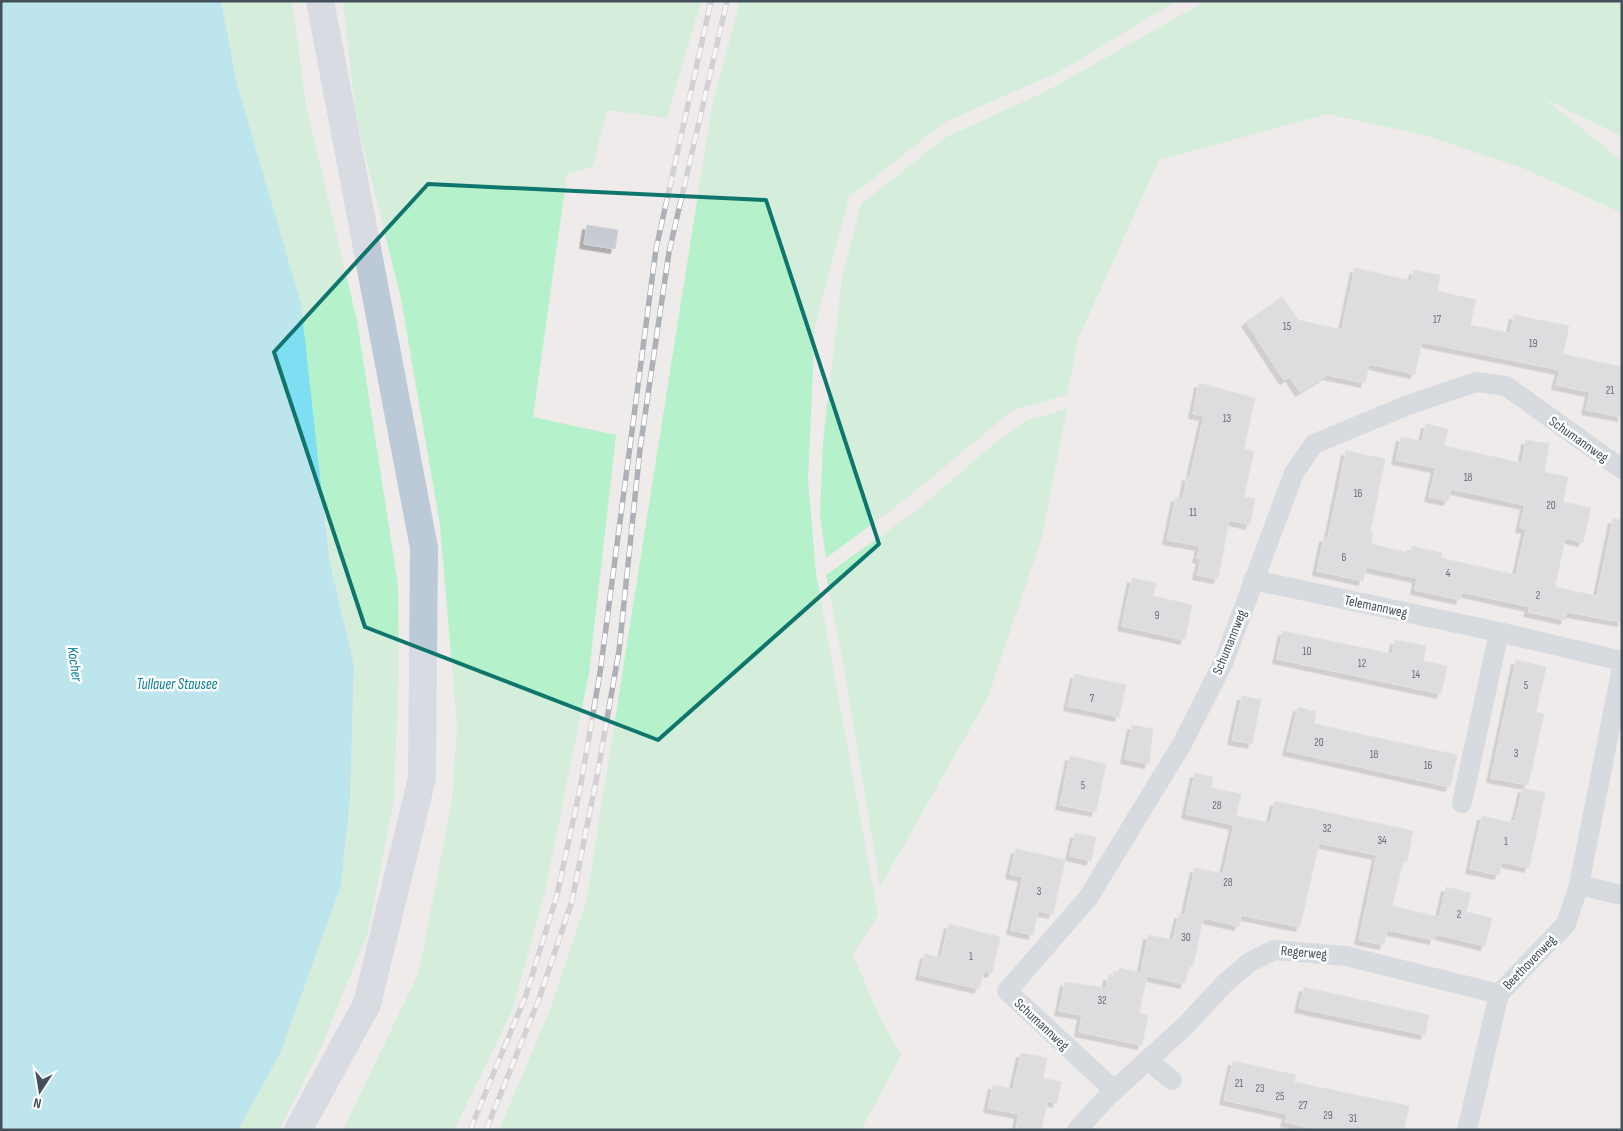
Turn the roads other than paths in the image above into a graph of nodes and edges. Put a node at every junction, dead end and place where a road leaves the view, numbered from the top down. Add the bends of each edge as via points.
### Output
1 (320, 1) edge
2 (1622, 469) edge
3 (1253, 580) junction
4 (1499, 632) junction
5 (1622, 661) edge
6 (1622, 667) edge
7 (1462, 803) dead end
8 (1578, 886) junction
9 (1622, 895) edge
10 (1499, 994) junction
11 (1147, 1060) junction
12 (1172, 1080) dead end
13 (1114, 1090) junction
14 (298, 1130) edge
15 (1077, 1130) edge
16 (1467, 1130) edge

1 - 14 street via 424,548 422,778 367,1004
2 - 3 street, Schumannweg via 1506,386 1476,382 1408,405 1314,444 1294,473
3 - 4 street, Telemannweg
3 - 13 street, Schumannweg via 1224,661 1182,744 1088,898 1007,991
4 - 5 street, Telemannweg
4 - 7 street
6 - 8 street, Beethovenweg
8 - 9 street
8 - 10 street, Beethovenweg via 1566,924
10 - 11 street, Regerweg via 1346,956 1274,950 1250,962 1226,982 1185,1026
10 - 16 street, Beethovenweg
11 - 12 street
11 - 13 street, Regerweg
13 - 15 street, Regerweg

